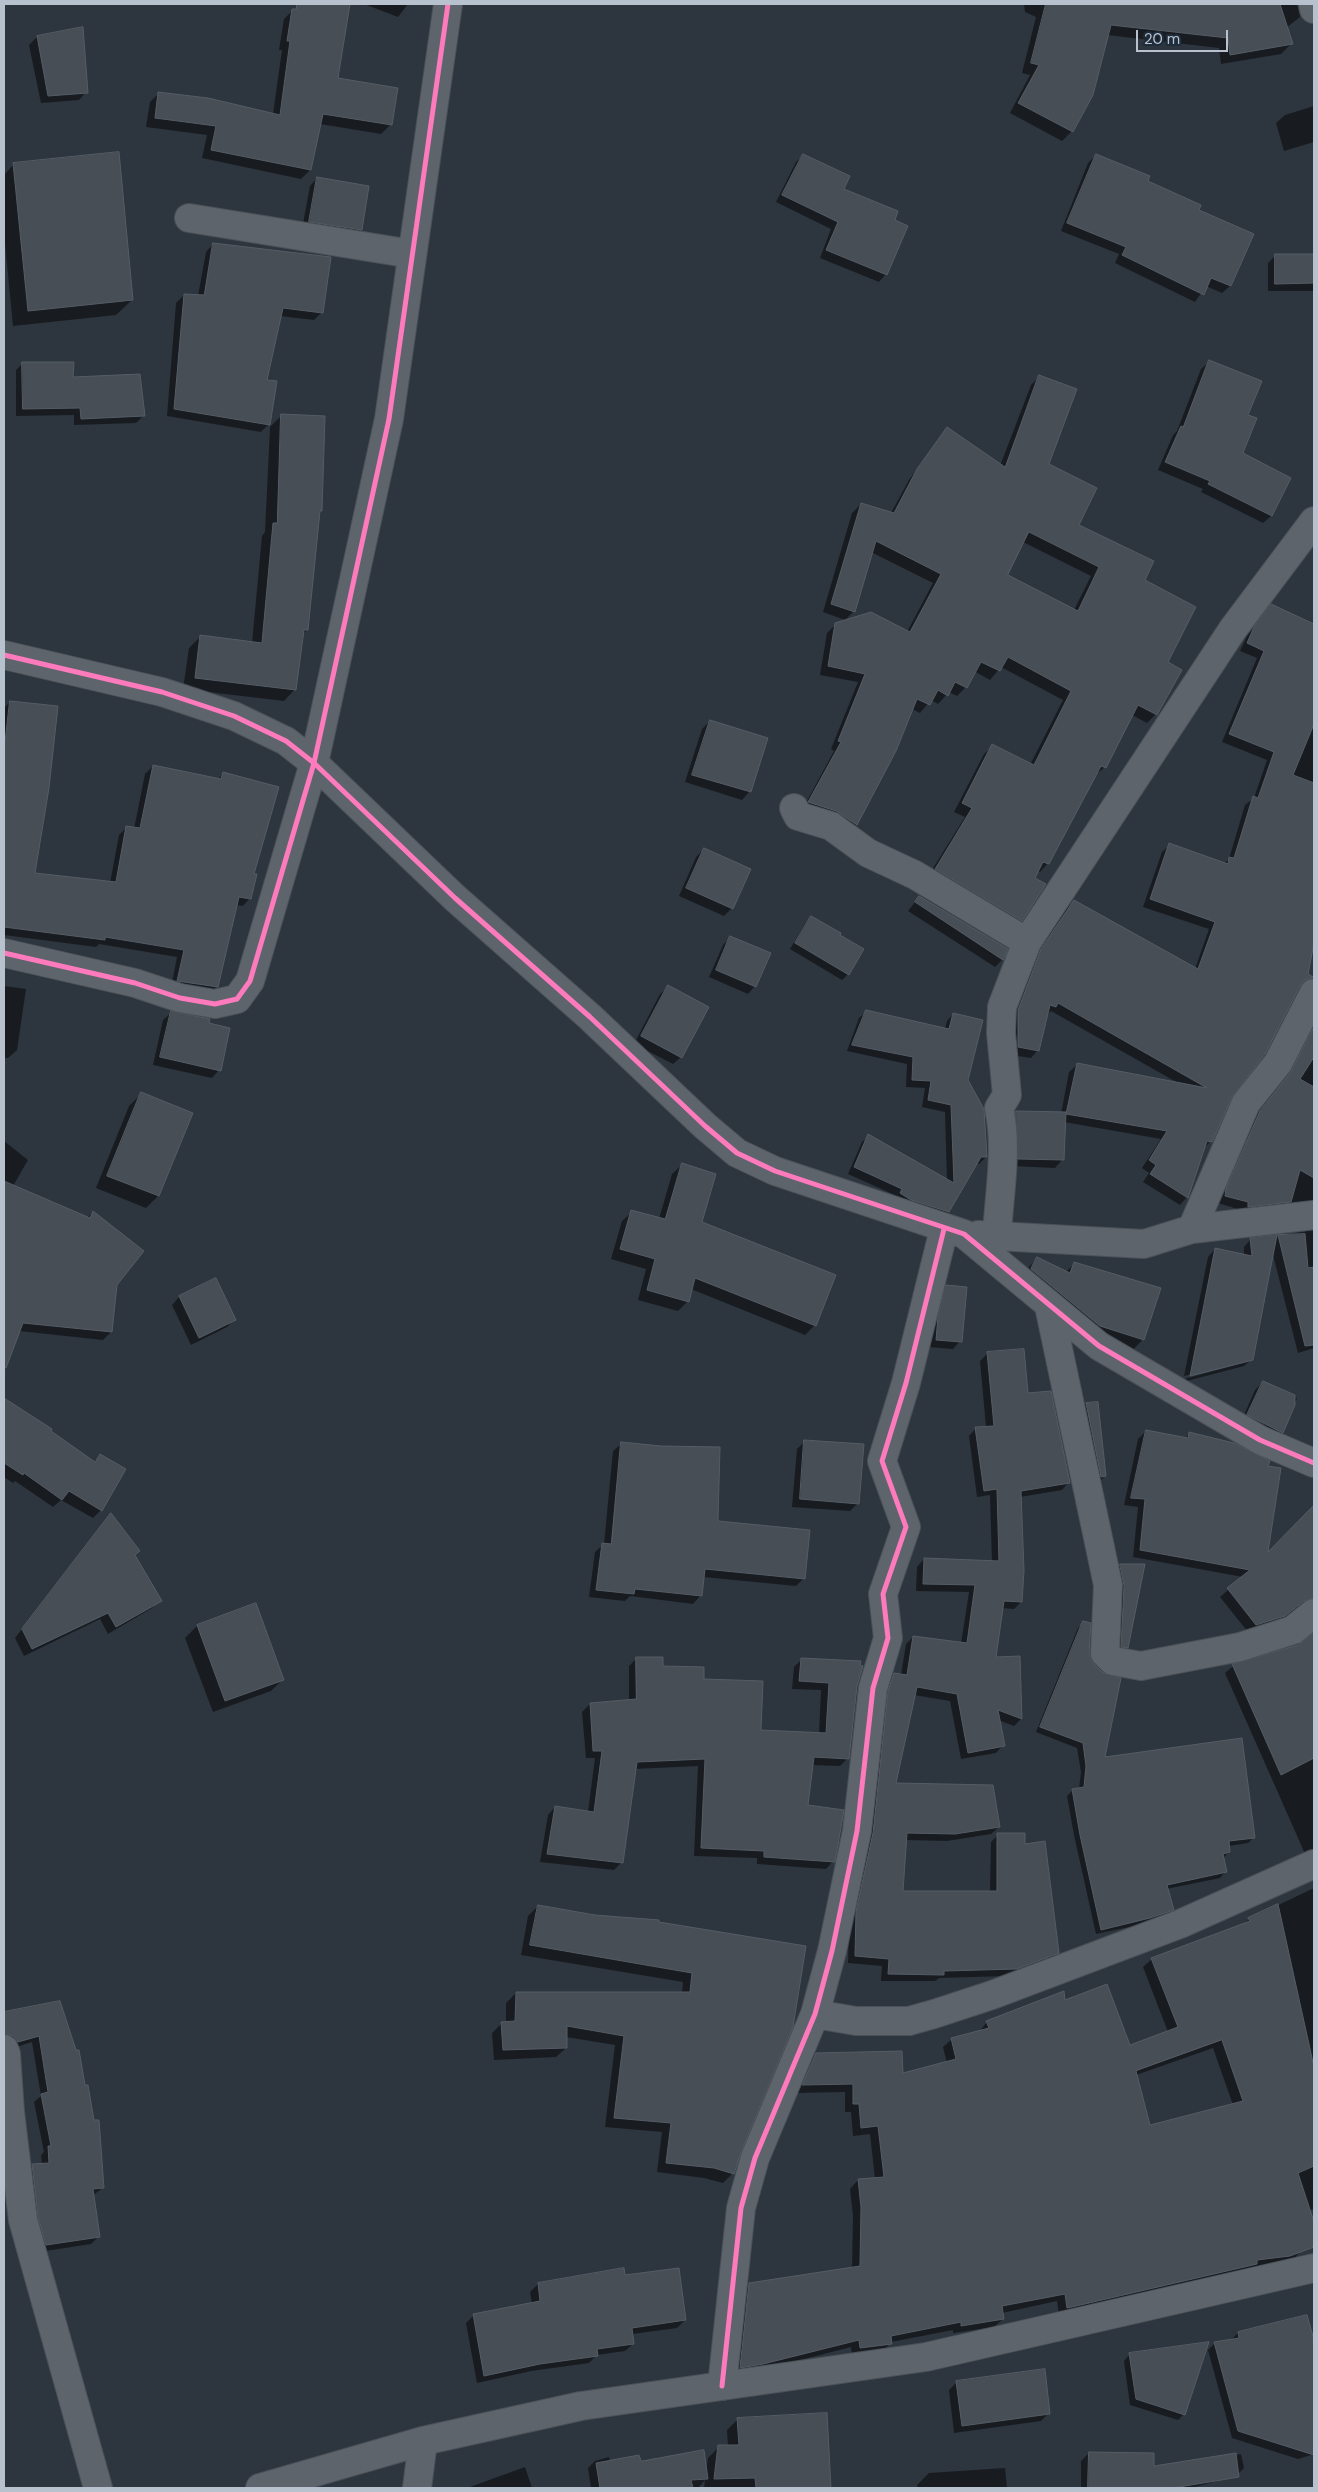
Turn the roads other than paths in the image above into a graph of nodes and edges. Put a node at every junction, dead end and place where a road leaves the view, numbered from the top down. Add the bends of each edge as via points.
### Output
1 (448, 4) edge
2 (1313, 4) edge
3 (1314, 9) edge
4 (189, 218) dead end
5 (412, 254) junction
6 (1314, 521) edge
7 (4, 655) edge
8 (314, 763) junction
9 (794, 808) dead end
10 (1027, 942) junction
11 (4, 953) edge
12 (1314, 993) edge
13 (1314, 1215) edge
14 (1192, 1229) junction
15 (954, 1232) junction
16 (997, 1235) junction
17 (1048, 1306) junction
18 (1314, 1463) edge
19 (1314, 1613) edge
20 (1314, 1864) edge
21 (815, 2014) junction
22 (4, 2049) edge
23 (1314, 2268) edge
24 (722, 2386) junction
25 (423, 2441) junction
26 (98, 2488) edge
27 (260, 2488) edge
28 (417, 2488) edge

1 - 5 street
2 - 3 street
4 - 5 street
5 - 8 street via 390,419
6 - 10 street via 1233,629
7 - 8 street via 162,692 234,716 286,741
8 - 11 street via 250,981 237,999 215,1004 180,998 135,983
8 - 15 street via 455,898 737,1153 775,1171
9 - 10 street via 798,816 832,826 868,853 915,875
10 - 16 street via 1002,1007 1001,1034 1007,1095 999,1108 1003,1144
12 - 14 street via 1278,1063 1246,1103
13 - 14 street
14 - 16 street via 1144,1244
15 - 16 street
15 - 17 street
15 - 21 street via 882,1462 906,1527 883,1594 888,1638 873,1688 857,1831
17 - 18 street via 1099,1346 1260,1440
17 - 19 street via 1108,1586 1105,1653 1112,1661 1150,1665 1240,1647 1275,1636 1293,1630
20 - 21 street via 1180,1924 992,1995 926,2016 909,2021 856,2020
21 - 24 street via 756,2158 742,2208
22 - 26 street via 23,2220
23 - 24 street via 926,2357
24 - 25 street via 580,2406
25 - 27 street
25 - 28 street

